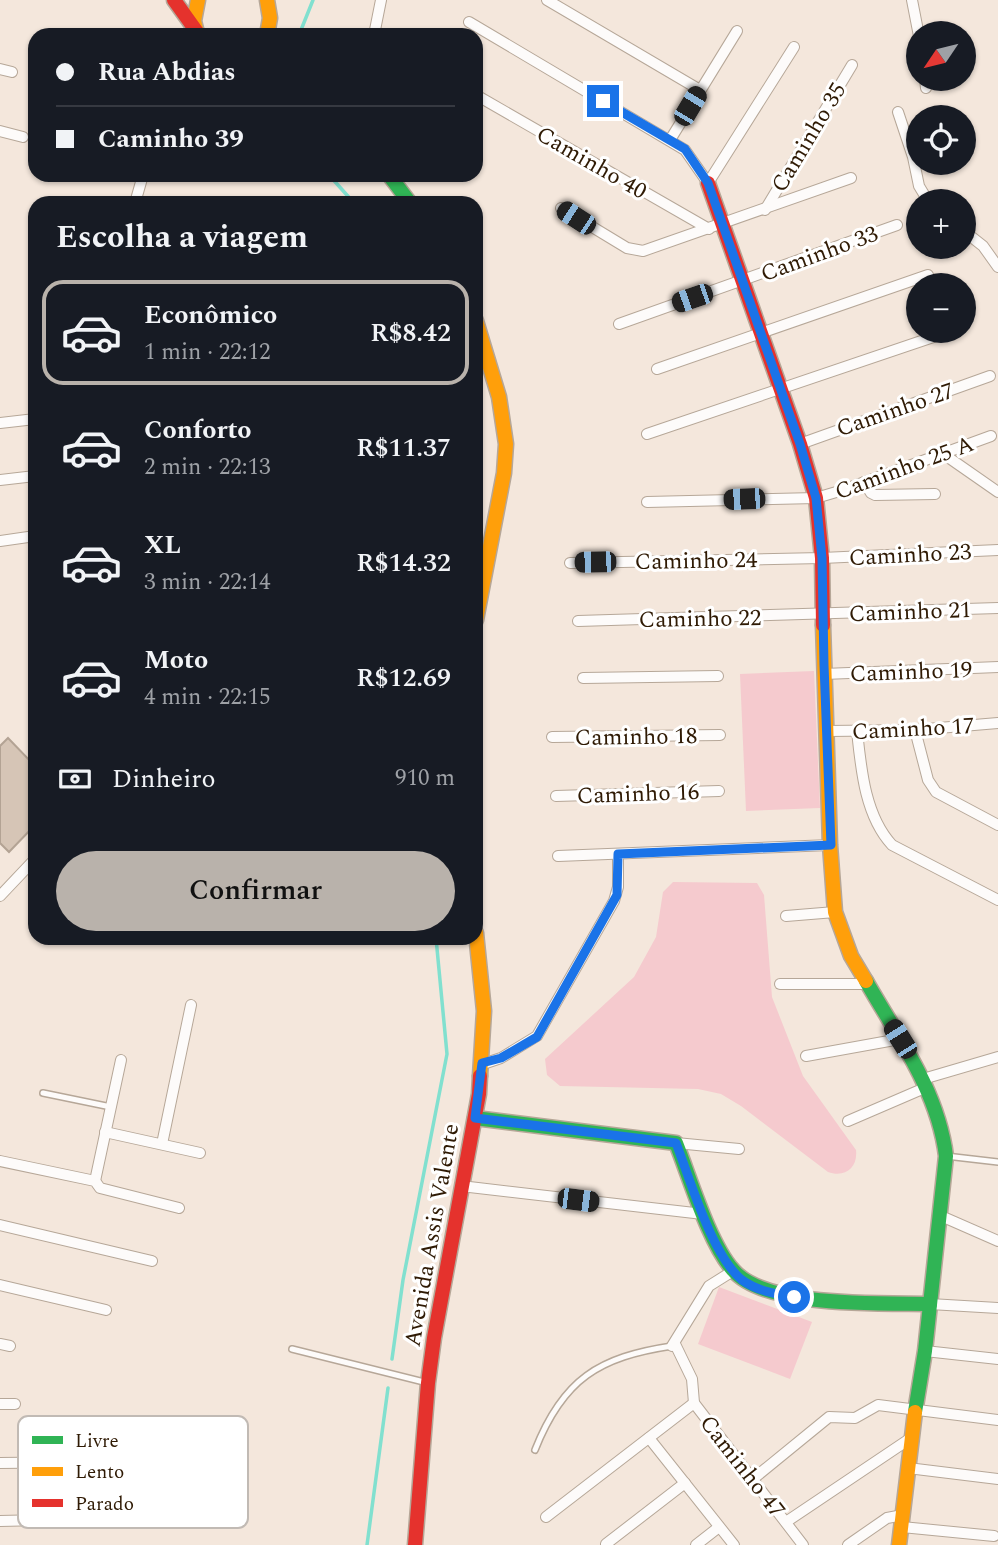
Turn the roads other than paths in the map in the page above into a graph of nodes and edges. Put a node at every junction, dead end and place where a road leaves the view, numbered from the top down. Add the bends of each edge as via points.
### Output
1 (174, 0) edge
2 (198, 0) edge
3 (267, 0) edge
4 (381, 0) edge
5 (547, 0) edge
6 (912, 0) edge
7 (916, 21) edge
8 (470, 22) dead end
9 (194, 28) edge
10 (196, 28) edge
11 (271, 28) edge
12 (375, 28) edge
13 (480, 28) edge
14 (483, 30) edge
15 (737, 31) dead end
16 (794, 47) dead end
17 (852, 65) dead end
18 (0, 69) edge
19 (12, 72) dead end
20 (699, 90) junction
21 (483, 99) edge
22 (898, 112) dead end
23 (0, 131) edge
24 (23, 137) dead end
25 (670, 140) junction
26 (852, 178) dead end
27 (708, 183) junction
28 (921, 189) edge
29 (561, 208) dead end
30 (764, 210) junction
31 (897, 225) dead end
32 (715, 227) junction
33 (976, 241) edge
34 (998, 267) edge
35 (741, 281) junction
36 (906, 283) edge
37 (619, 324) dead end
38 (760, 333) junction
39 (483, 343) edge
40 (915, 343) edge
41 (657, 369) dead end
42 (990, 376) dead end
43 (779, 388) junction
44 (28, 420) edge
45 (0, 424) edge
46 (647, 434) dead end
47 (991, 436) dead end
48 (800, 444) junction
49 (943, 453) junction
50 (28, 477) edge
51 (0, 480) edge
52 (864, 482) junction
53 (998, 492) edge
54 (935, 494) dead end
55 (816, 498) junction
56 (647, 502) dead end
57 (28, 537) edge
58 (0, 541) edge
59 (998, 550) edge
60 (822, 558) junction
61 (570, 563) dead end
62 (483, 583) edge
63 (998, 608) edge
64 (822, 615) junction
65 (579, 621) dead end
66 (998, 667) edge
67 (824, 674) junction
68 (718, 676) dead end
69 (583, 678) dead end
70 (998, 723) edge
71 (915, 730) junction
72 (857, 731) junction
73 (828, 732) junction
74 (720, 735) dead end
75 (552, 737) dead end
76 (719, 791) dead end
77 (556, 796) dead end
78 (998, 825) edge
79 (831, 845) junction
80 (618, 854) junction
81 (558, 856) dead end
82 (28, 866) edge
83 (0, 896) edge
84 (998, 900) edge
85 (835, 912) junction
86 (786, 916) dead end
87 (477, 945) edge
88 (780, 984) dead end
89 (866, 985) junction
90 (191, 1005) dead end
91 (900, 1039) junction
92 (806, 1056) dead end
93 (998, 1057) edge
94 (121, 1059) dead end
95 (482, 1063) junction
96 (925, 1083) junction
97 (43, 1093) dead end
98 (111, 1107) junction
99 (475, 1118) junction
100 (848, 1121) dead end
101 (105, 1132) junction
102 (676, 1143) junction
103 (162, 1144) junction
104 (739, 1149) dead end
105 (200, 1153) dead end
106 (946, 1156) junction
107 (0, 1161) edge
108 (998, 1162) edge
109 (95, 1181) junction
110 (461, 1186) junction
111 (179, 1208) dead end
112 (703, 1214) junction
113 (941, 1216) junction
114 (0, 1225) edge
115 (998, 1241) edge
116 (152, 1261) dead end
117 (733, 1271) junction
118 (0, 1285) edge
119 (930, 1304) junction
120 (998, 1308) edge
121 (106, 1310) dead end
122 (674, 1345) junction
123 (292, 1349) dead end
124 (925, 1351) junction
125 (998, 1359) edge
126 (428, 1383) junction
127 (694, 1403) junction
128 (0, 1404) edge
129 (15, 1404) dead end
130 (916, 1410) junction
131 (998, 1420) edge
132 (649, 1438) junction
133 (911, 1438) junction
134 (534, 1450) dead end
135 (0, 1463) edge
136 (18, 1463) edge
137 (908, 1468) junction
138 (752, 1479) junction
139 (998, 1479) edge
140 (685, 1483) junction
141 (546, 1517) dead end
142 (0, 1521) edge
143 (18, 1521) edge
144 (902, 1521) junction
145 (786, 1522) junction
146 (719, 1527) junction
147 (994, 1536) dead end
148 (606, 1544) edge
149 (415, 1545) edge
150 (695, 1545) edge
151 (734, 1545) edge
152 (803, 1545) edge
153 (848, 1545) edge
154 (899, 1545) edge

1 - 9 street
2 - 10 street
3 - 11 street
4 - 12 street
5 - 20 street
6 - 7 street
8 - 13 street
14 - 25 street
15 - 20 street
16 - 27 street
17 - 30 street, Caminho 35
18 - 19 street
20 - 25 street
21 - 32 street, Caminho 40
22 - 28 street
23 - 24 street
25 - 27 street via 685,149
26 - 30 street, Caminho 35
27 - 32 street
29 - 32 street, Caminho 35 via 634,250 652,249
30 - 32 street, Caminho 35
31 - 35 street, Caminho 33
32 - 35 street
33 - 34 street
35 - 37 street, Caminho 33
35 - 38 street
36 - 38 street
38 - 41 street
38 - 43 street
39 - 62 street via 499,397 506,444
40 - 43 street
42 - 48 street, Caminho 27
43 - 46 street
43 - 48 street
44 - 45 street
47 - 49 street, Caminho 25 A
48 - 55 street
49 - 52 street, Caminho 25 A
49 - 53 street
50 - 51 street
52 - 54 street via 876,495
52 - 55 street, Caminho 25 A
55 - 56 street, Caminho 25 A
55 - 60 street
57 - 58 street
59 - 60 street, Caminho 23
60 - 61 street, Caminho 24
60 - 64 street
63 - 64 street, Caminho 21
64 - 65 street, Caminho 22
64 - 67 street
66 - 67 street, Caminho 19
67 - 73 street
68 - 69 street
70 - 71 street, Caminho 17
71 - 72 street, Caminho 17
71 - 78 street via 928,780 936,792
72 - 73 street, Caminho 17
72 - 84 street via 863,780 885,838
73 - 79 street
74 - 75 street, Caminho 18
76 - 77 street, Caminho 16
79 - 80 street
79 - 85 street
80 - 81 street
80 - 95 street via 617,895 537,1037 501,1058
82 - 83 street
85 - 86 street
85 - 89 street
87 - 95 street, Avenida Assis Valente via 484,1011
88 - 89 street
89 - 91 street
90 - 103 street
91 - 92 street
91 - 96 street
93 - 96 street
94 - 98 street
95 - 99 street, Avenida Assis Valente
96 - 100 street
96 - 106 street
97 - 98 lane
98 - 101 street
99 - 102 street
99 - 110 street, Avenida Assis Valente
101 - 103 street
101 - 109 street
102 - 104 street
102 - 112 street
103 - 105 street
106 - 108 lane
106 - 113 street
107 - 109 street
109 - 111 street via 100,1188
110 - 112 street
110 - 126 street, Avenida Assis Valente
112 - 117 street
113 - 115 street
113 - 119 street
114 - 116 street
117 - 119 street via 755,1287 794,1297
117 - 122 street via 709,1286
118 - 121 street
119 - 120 street
119 - 124 street
122 - 127 street via 692,1378
122 - 134 lane via 603,1364 587,1374 555,1409
123 - 126 lane
124 - 125 street
124 - 130 street
126 - 149 street, Avenida Assis Valente
127 - 132 street, Caminho 47
127 - 138 street, Caminho 47
128 - 129 street
130 - 131 street
130 - 133 street
130 - 138 street via 878,1405 855,1418 829,1417
132 - 140 street
132 - 141 street, Caminho 47
133 - 137 street
133 - 145 street
135 - 136 street
137 - 139 street
137 - 144 street
138 - 145 street, Caminho 47
140 - 146 street
140 - 148 street
142 - 143 street
144 - 147 street
144 - 153 street via 887,1518
144 - 154 street
145 - 152 street, Caminho 47
146 - 150 street
146 - 151 street

